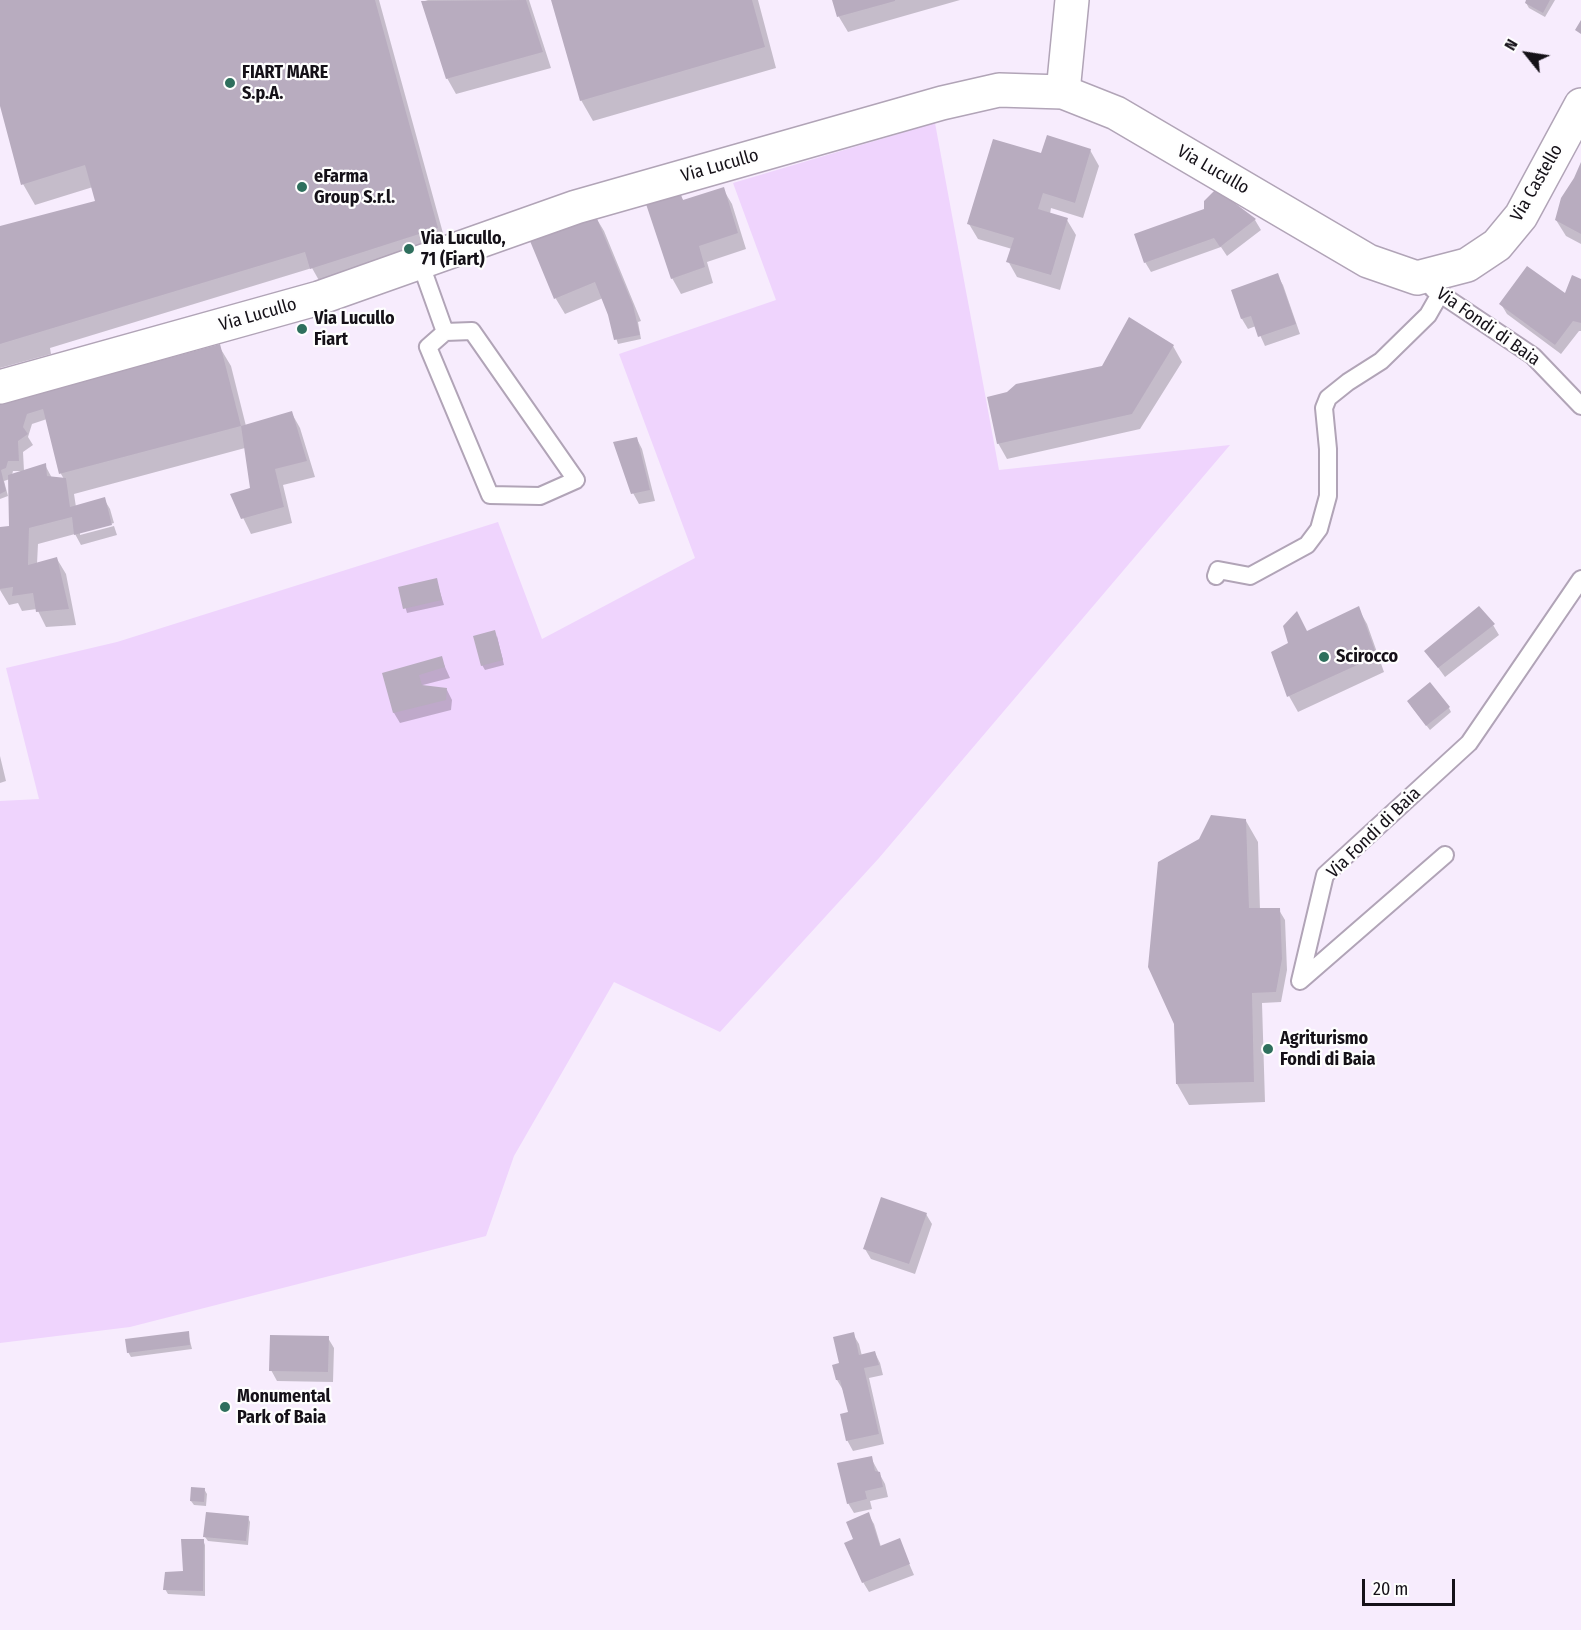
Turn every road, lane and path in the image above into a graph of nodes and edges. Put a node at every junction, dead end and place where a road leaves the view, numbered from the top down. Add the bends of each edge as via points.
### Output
1 (1072, 0) edge
2 (1063, 92) junction
3 (1581, 105) edge
4 (420, 262) junction
5 (1429, 286) junction
6 (444, 332) junction
7 (0, 387) edge
8 (1581, 406) edge
9 (1216, 576) dead end
10 (1581, 579) edge
11 (1445, 855) dead end

1 - 2 main road
2 - 4 main road, Via Lucullo via 999,90 942,103 576,207
2 - 5 main road, Via Lucullo via 1116,113 1368,261
3 - 5 main road, Via Castello via 1521,216 1497,245
4 - 6 lane
4 - 7 main road, Via Lucullo via 319,298
5 - 8 lane, Via Fondi di Baia via 1533,356
5 - 9 lane via 1428,315 1381,361 1328,398 1324,408 1328,496 1319,529 1307,545 1250,576 1218,570
6 - 6 lane via 472,331 576,480 540,496 490,495 428,347
10 - 11 lane, Via Fondi di Baia via 1469,743 1326,875 1300,981

